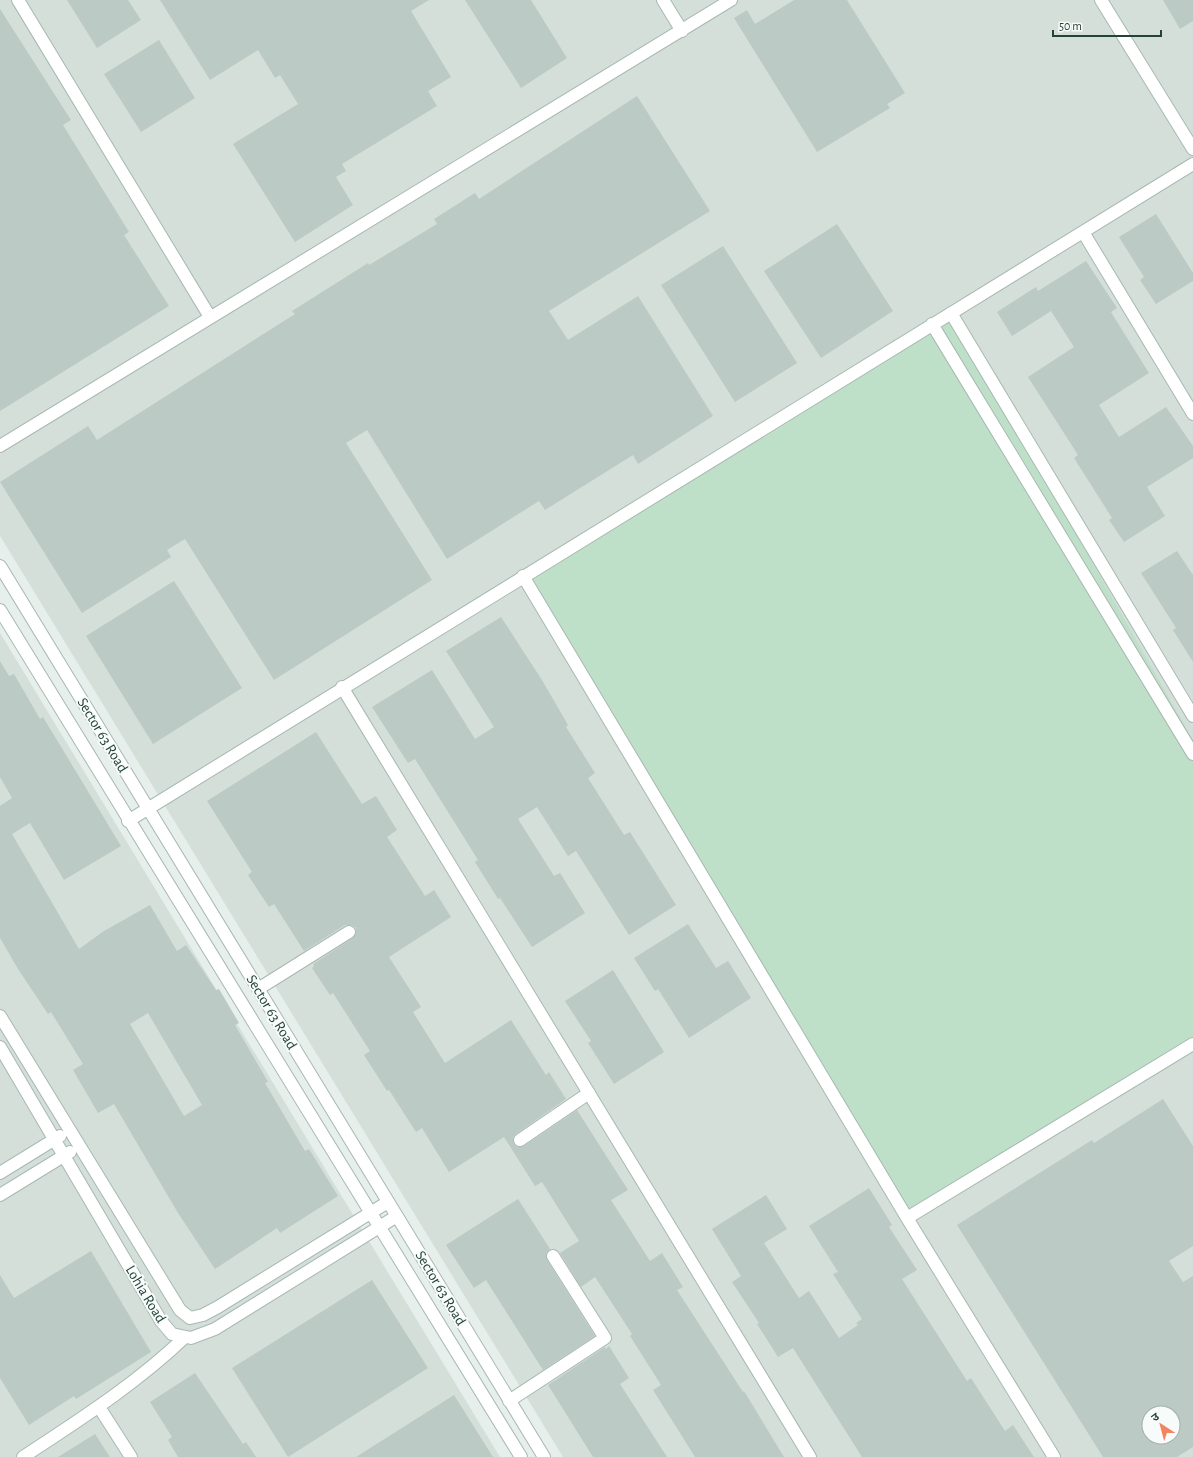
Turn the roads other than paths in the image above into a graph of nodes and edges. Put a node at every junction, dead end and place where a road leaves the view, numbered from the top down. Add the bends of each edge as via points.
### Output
1 (18, 0) edge
2 (663, 0) edge
3 (731, 0) edge
4 (1100, 0) edge
5 (682, 31) junction
6 (1193, 149) edge
7 (1193, 164) edge
8 (1083, 232) junction
9 (951, 313) junction
10 (210, 317) junction
11 (932, 324) junction
12 (1193, 414) edge
13 (0, 446) edge
14 (0, 566) edge
15 (523, 576) junction
16 (0, 610) edge
17 (342, 687) junction
18 (1193, 716) edge
19 (1193, 754) edge
20 (148, 808) junction
21 (128, 821) junction
22 (349, 932) dead end
23 (258, 989) junction
24 (0, 1016) edge
25 (1193, 1044) edge
26 (0, 1047) edge
27 (589, 1093) junction
28 (70, 1130) junction
29 (54, 1140) junction
30 (520, 1140) dead end
31 (80, 1146) junction
32 (64, 1156) junction
33 (0, 1173) edge
34 (0, 1195) edge
35 (388, 1202) junction
36 (370, 1214) junction
37 (397, 1216) junction
38 (907, 1218) junction
39 (379, 1228) junction
40 (553, 1256) dead end
41 (185, 1337) junction
42 (509, 1401) junction
43 (99, 1407) junction
44 (23, 1457) edge
45 (131, 1457) edge
46 (521, 1457) edge
47 (544, 1457) edge
48 (810, 1457) edge
49 (1054, 1457) edge

1 - 10 street
2 - 5 street
3 - 5 street
4 - 6 street
5 - 10 street
7 - 8 street
8 - 9 street
8 - 12 street
9 - 11 street
9 - 18 street
10 - 13 street
11 - 15 street
11 - 19 street
14 - 20 street, Sector 63 Road
15 - 17 street
15 - 38 street
16 - 21 street, Sector 63 Road
17 - 20 street
17 - 27 street
20 - 21 street
20 - 23 street, Sector 63 Road
21 - 36 street, Sector 63 Road
22 - 23 street
23 - 35 street, Sector 63 Road
24 - 28 street, Lohia Road
25 - 38 street
26 - 29 street, Lohia Road
27 - 30 street
27 - 48 street
28 - 29 street
28 - 31 street, Lohia Road
29 - 32 street, Lohia Road
29 - 33 street
31 - 32 street
31 - 36 street, Lohia Road via 180,1310 190,1318 208,1312
32 - 34 street
32 - 41 street, Lohia Road via 161,1321 172,1334
35 - 36 street
35 - 37 street, Sector 63 Road
36 - 39 street, Sector 63 Road
37 - 39 street
37 - 42 street, Sector 63 Road
38 - 49 street
39 - 41 street via 215,1328 191,1338
39 - 46 street, Sector 63 Road
40 - 42 street via 605,1338
41 - 43 street via 158,1362
42 - 47 street, Sector 63 Road
43 - 44 street
43 - 45 street

